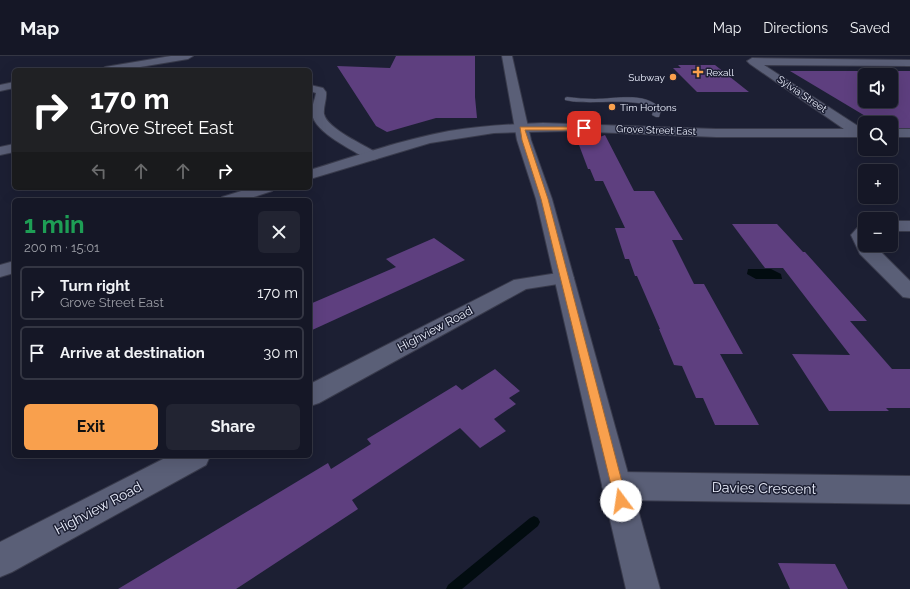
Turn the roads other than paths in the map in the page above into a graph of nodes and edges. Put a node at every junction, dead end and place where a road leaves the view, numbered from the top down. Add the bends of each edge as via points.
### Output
1 (188, 56) edge
2 (507, 56) edge
3 (749, 59) edge
4 (910, 63) edge
5 (117, 68) edge
6 (12, 85) edge
7 (0, 88) edge
8 (312, 88) edge
9 (567, 99) dead end
10 (656, 115) dead end
11 (522, 128) junction
12 (858, 130) edge
13 (858, 133) edge
14 (898, 133) edge
15 (910, 133) edge
16 (12, 148) edge
17 (0, 151) edge
18 (372, 156) junction
19 (312, 174) edge
20 (260, 190) edge
21 (234, 198) edge
22 (898, 226) edge
23 (910, 226) edge
24 (869, 252) edge
25 (12, 268) edge
26 (0, 271) edge
27 (564, 278) junction
28 (910, 292) edge
29 (312, 395) edge
30 (192, 458) edge
31 (617, 486) junction
32 (910, 490) edge
33 (0, 560) edge
34 (643, 589) edge

1 - 5 street
2 - 11 street
3 - 4 street
3 - 12 street, Sylvia Street
6 - 7 street
8 - 18 street via 322,92 318,110 323,123
9 - 10 lane via 641,101 655,106 658,110
11 - 13 street, Grove Street East
11 - 18 street, Grove Street East via 492,129 446,136
11 - 27 street via 544,199
14 - 15 street
16 - 17 street
18 - 19 street, Grove Street East
20 - 21 street
22 - 23 street
24 - 28 street
25 - 26 street
27 - 29 street, Highview Road via 520,284
27 - 31 street
30 - 33 street, Highview Road
31 - 32 street, Davies Crescent
31 - 34 street

